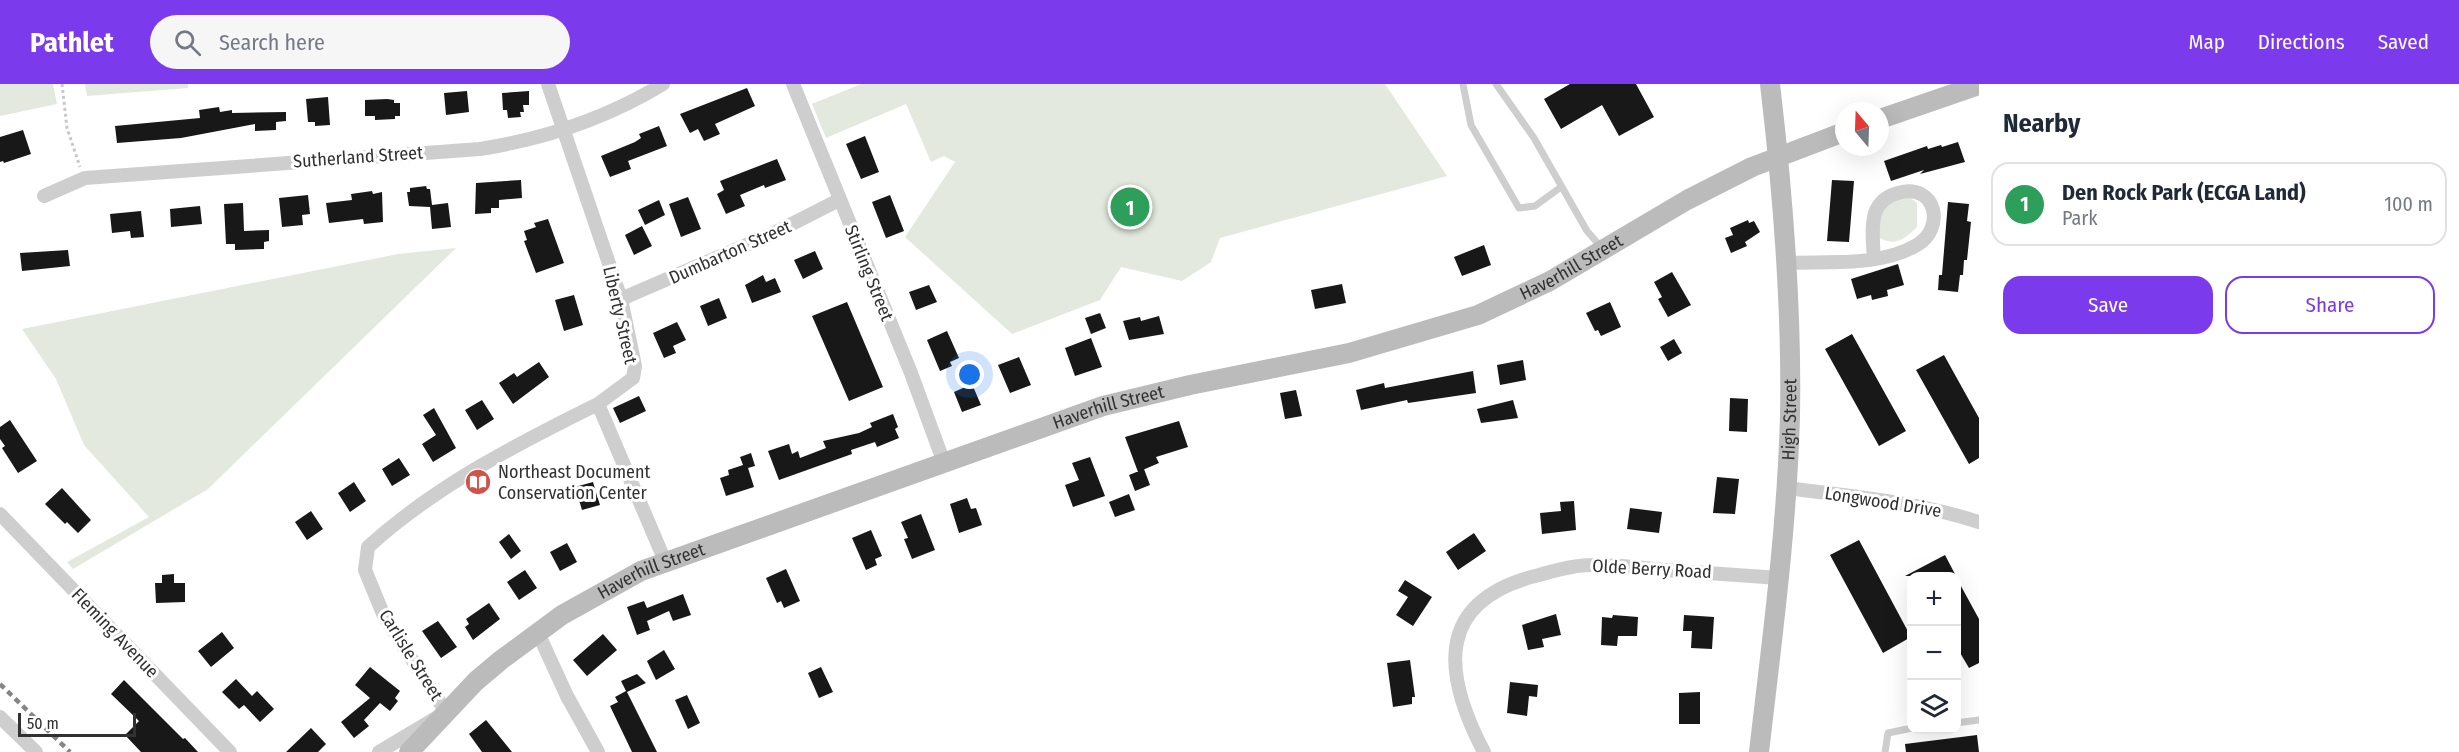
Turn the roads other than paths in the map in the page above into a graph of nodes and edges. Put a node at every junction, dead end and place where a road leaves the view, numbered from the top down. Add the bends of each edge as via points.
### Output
1 (548, 84) edge
2 (663, 84) edge
3 (793, 84) edge
4 (1463, 84) edge
5 (1496, 84) edge
6 (1770, 84) edge
7 (1977, 91) edge
8 (1889, 116) edge
9 (563, 130) junction
10 (1835, 135) edge
11 (1779, 157) junction
12 (1561, 187) junction
13 (44, 196) dead end
14 (839, 200) junction
15 (1603, 249) junction
16 (1874, 259) junction
17 (1786, 263) junction
18 (621, 299) junction
19 (597, 404) junction
20 (944, 463) junction
21 (1786, 488) junction
22 (0, 514) edge
23 (1979, 522) edge
24 (665, 561) junction
25 (1779, 578) junction
26 (538, 633) junction
27 (446, 712) junction
28 (0, 717) edge
29 (1979, 720) edge
30 (1961, 722) edge
31 (1907, 729) edge
32 (36, 752) edge
33 (231, 752) edge
34 (379, 752) edge
35 (409, 752) edge
36 (598, 752) edge
37 (1484, 752) edge
38 (1759, 752) edge
39 (1885, 752) edge

1 - 9 street, Liberty Street
2 - 9 street, Sutherland Street
3 - 14 street, Stirling Street
4 - 12 lane via 1471,125 1519,208 1535,206
5 - 12 lane via 1534,138
6 - 11 main road, High Street
7 - 8 main road
9 - 13 street, Sutherland Street via 533,140 480,149 85,178
9 - 18 street, Liberty Street
10 - 11 main road, Haverhill Street
11 - 15 main road, Haverhill Street via 1686,200
11 - 17 main road, High Street
12 - 15 lane via 1587,231
14 - 18 street, Dumbarton Street via 774,233
14 - 20 street, Stirling Street
15 - 20 main road, Haverhill Street via 1478,315 1349,353 1103,406
16 - 16 street via 1917,245 1926,237 1933,213 1925,195 1916,190 1903,191 1884,198 1878,205 1873,227
16 - 17 street
17 - 21 main road, High Street via 1790,416
18 - 19 street, Liberty Street via 635,366 633,378
19 - 24 street
19 - 27 street, Carlisle Street via 512,446 393,524 368,547 365,570 384,616
20 - 24 main road, Haverhill Street
21 - 23 street, Longwood Drive via 1891,502
21 - 25 main road, High Street
22 - 33 street, Fleming Avenue
24 - 26 main road, Haverhill Street via 616,583
25 - 37 street, Olde Berry Road via 1590,565 1523,579 1496,589 1481,600 1465,621 1453,666 1466,713
25 - 38 main road, High Street
26 - 27 main road, Haverhill Street via 476,681
26 - 36 street
27 - 34 street
27 - 35 main road, Haverhill Street
28 - 32 street
29 - 30 lane
31 - 39 lane via 1888,733

